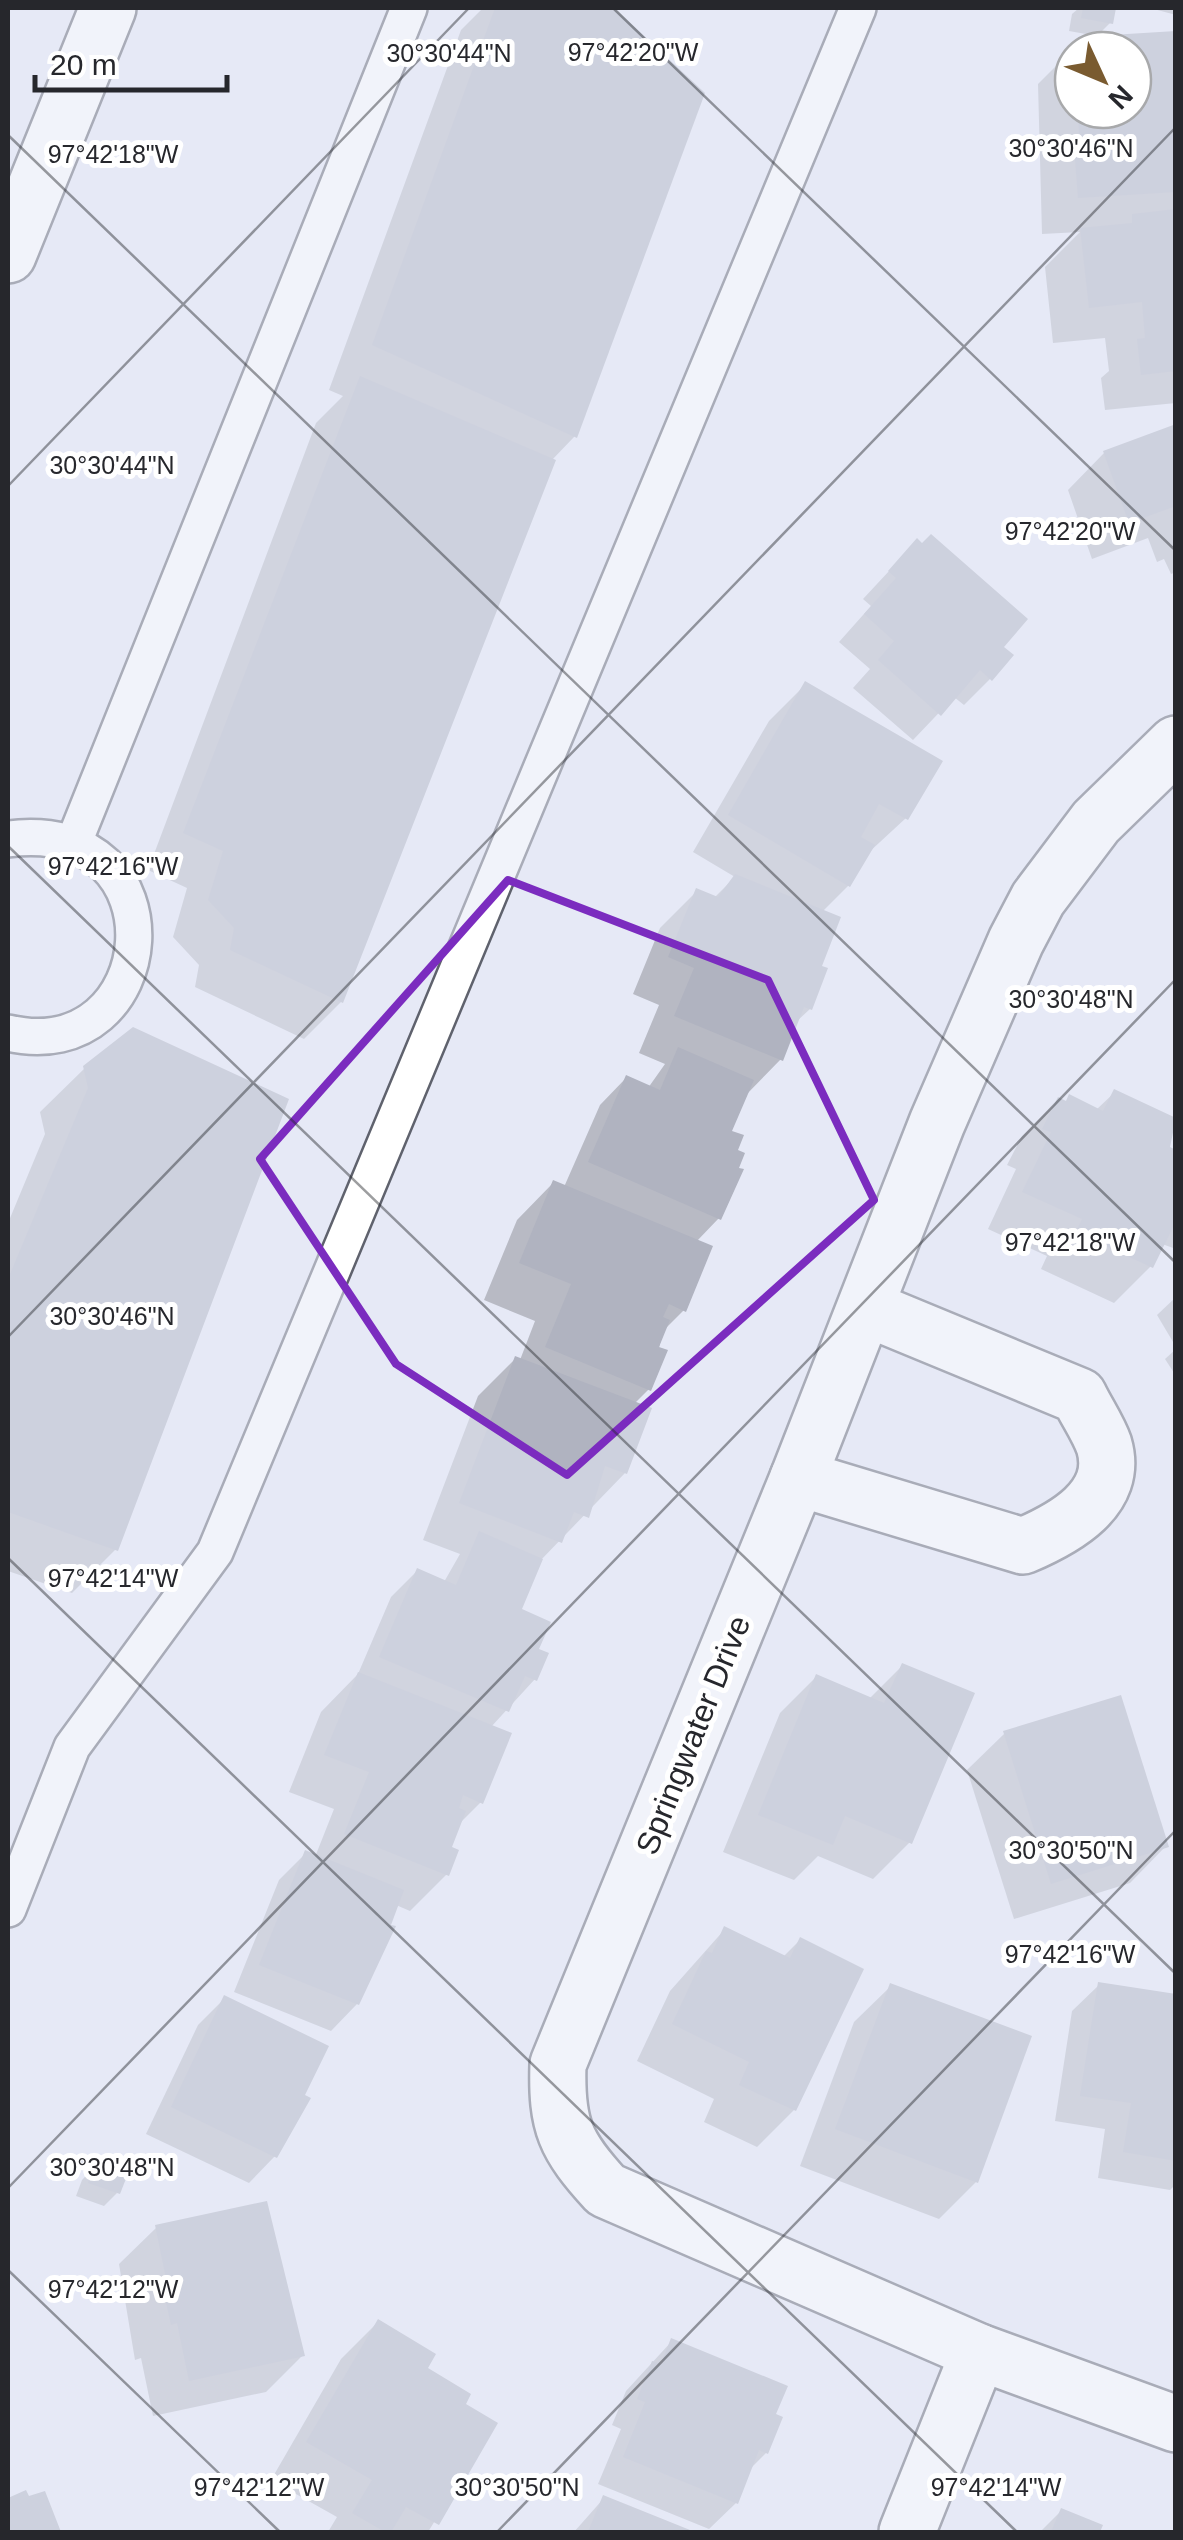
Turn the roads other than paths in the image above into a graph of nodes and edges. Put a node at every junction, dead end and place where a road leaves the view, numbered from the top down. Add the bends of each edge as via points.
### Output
1 (108, 8) edge
2 (409, 8) edge
3 (858, 8) edge
4 (8, 255) edge
5 (1176, 744) edge
6 (8, 839) edge
7 (74, 842) junction
8 (8, 1032) edge
9 (866, 1308) junction
10 (798, 1478) junction
11 (8, 1909) edge
12 (980, 2352) junction
13 (1176, 2424) edge
14 (907, 2532) edge

1 - 4 street
2 - 7 lane
3 - 11 lane via 216,1552 72,1747
5 - 9 street, Springwater Drive via 1096,822 1038,899 936,1123
6 - 7 lane via 40,835
7 - 8 lane via 122,883 134,912 129,976 88,1023 58,1035
9 - 10 street, Springwater Drive
9 - 10 street via 1078,1396 1105,1448 1101,1489 1069,1526 1024,1546
10 - 12 street, Springwater Drive via 558,2064 556,2111 572,2153 606,2190
12 - 13 street, Springwater Drive
12 - 14 street

